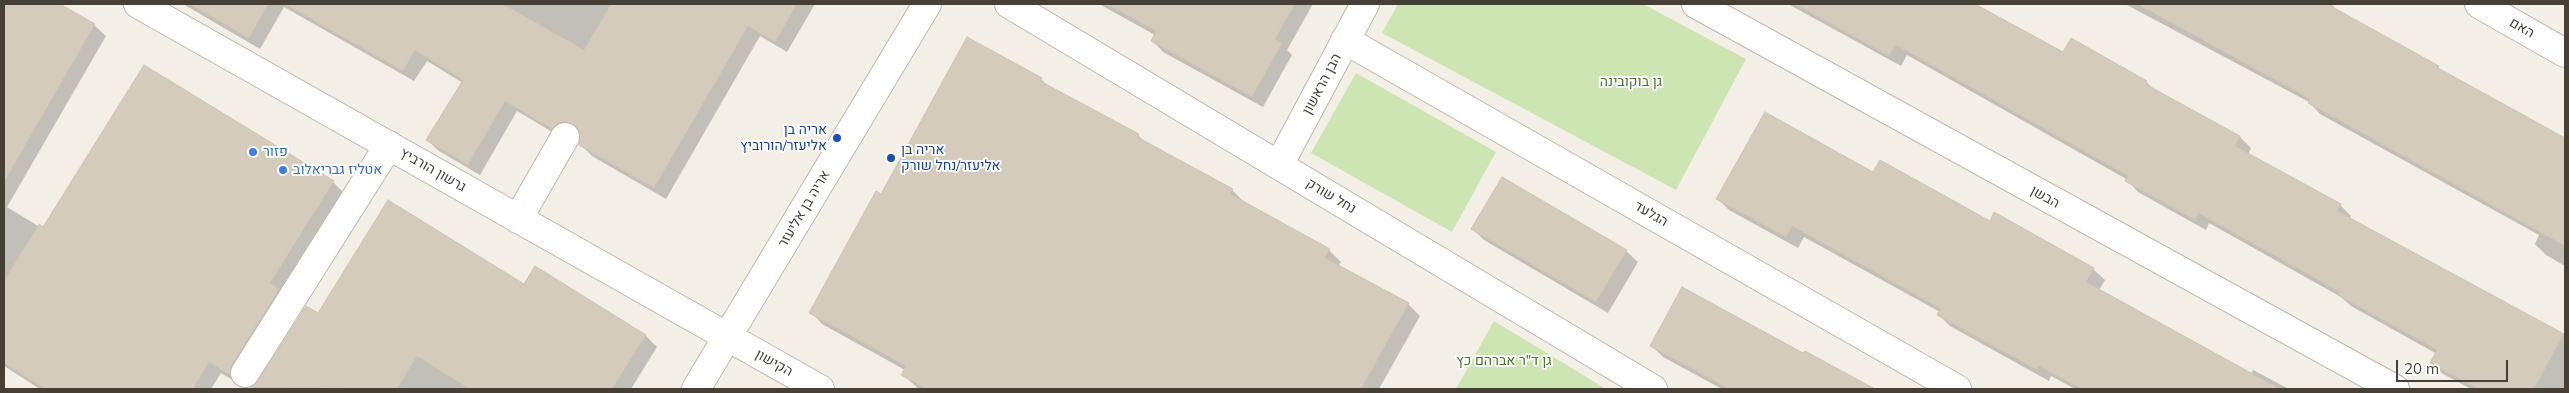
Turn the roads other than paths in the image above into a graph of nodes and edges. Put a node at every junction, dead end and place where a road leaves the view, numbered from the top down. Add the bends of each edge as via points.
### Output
1 (138, 4) edge
2 (927, 4) edge
3 (1009, 4) edge
4 (1365, 4) edge
5 (1696, 4) edge
6 (2479, 4) edge
7 (1345, 40) junction
8 (2565, 53) edge
9 (566, 137) dead end
10 (389, 146) junction
11 (1279, 165) junction
12 (518, 219) junction
13 (727, 337) junction
14 (244, 373) dead end
15 (696, 389) edge
16 (820, 389) edge
17 (1653, 389) edge
18 (1957, 389) edge
19 (2395, 389) edge

1 - 10 street, גרשון הורביץ
2 - 13 street, אריה בן אליעזר
3 - 11 street, נחל שורק
4 - 7 street, הבן הראשון
5 - 19 street, הבשן
6 - 8 street, האם
7 - 11 street, הבן הראשון
7 - 18 street, הגלעד
9 - 12 street
10 - 12 street, גרשון הורביץ
10 - 14 street
11 - 17 street, נחל שורק
12 - 13 street, גרשון הורביץ
13 - 15 street, אריה בן אליעזר
13 - 16 street, הקישון

